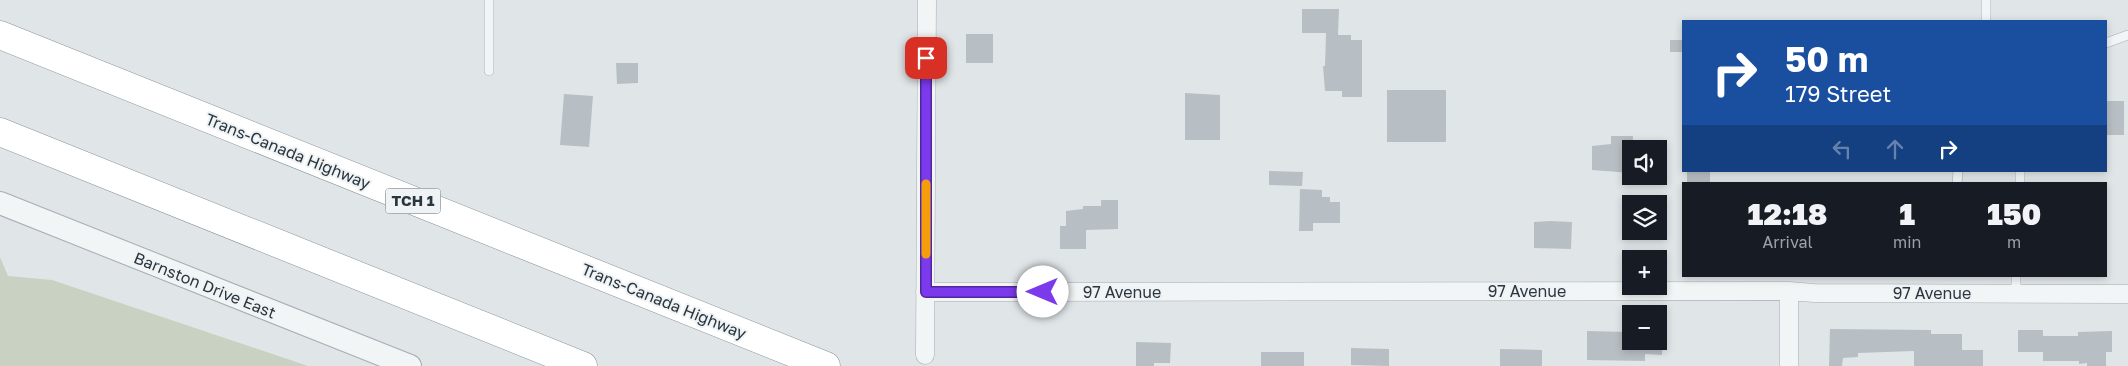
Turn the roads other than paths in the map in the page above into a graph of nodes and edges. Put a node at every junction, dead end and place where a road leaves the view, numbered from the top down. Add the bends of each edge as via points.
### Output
1 (489, 0) edge
2 (927, 0) edge
3 (1986, 0) edge
4 (1986, 20) edge
5 (0, 35) edge
6 (2128, 35) edge
7 (2107, 43) edge
8 (488, 71) dead end
9 (0, 132) edge
10 (0, 203) edge
11 (2016, 285) edge
12 (1789, 291) junction
13 (926, 292) junction
14 (2128, 294) edge
15 (797, 354) junction
16 (925, 355) dead end
17 (410, 366) edge
18 (583, 366) edge
19 (826, 366) edge
20 (832, 366) edge
21 (1789, 366) edge

1 - 8 lane
2 - 13 street
3 - 4 lane
5 - 15 highway, Trans-Canada Highway / TCH 1
6 - 7 lane
9 - 18 highway
10 - 17 street, Barnston Drive East
11 - 12 street, 97 Avenue via 1814,293
11 - 14 street, 97 Avenue
12 - 13 street, 97 Avenue
12 - 21 street
13 - 16 street
15 - 19 highway, Trans-Canada Highway / TCH 1
15 - 20 highway

